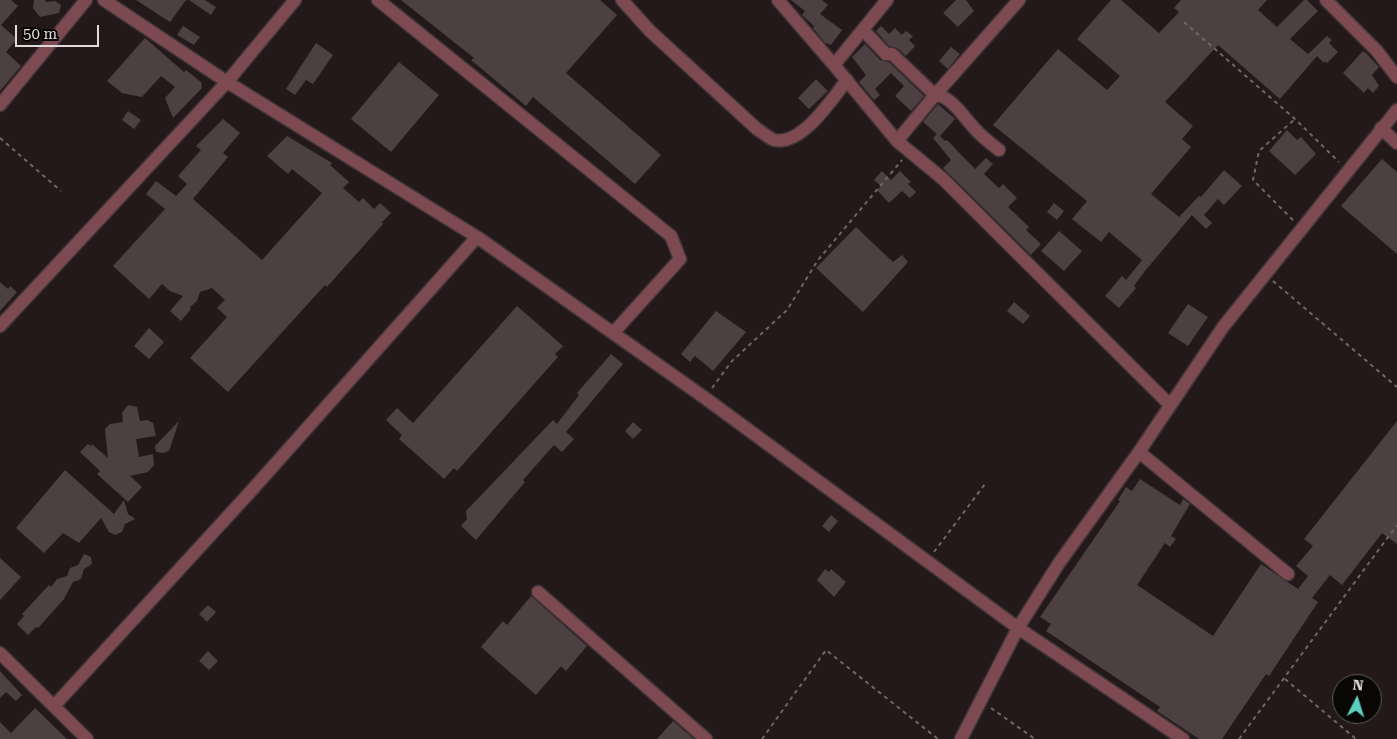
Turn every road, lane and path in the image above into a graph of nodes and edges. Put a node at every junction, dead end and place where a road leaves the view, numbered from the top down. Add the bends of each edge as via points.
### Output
1 (86, 0) edge
2 (104, 0) edge
3 (295, 0) edge
4 (378, 0) edge
5 (622, 0) edge
6 (778, 0) edge
7 (887, 0) edge
8 (1019, 0) edge
9 (1326, 0) edge
10 (1184, 22) dead end
11 (863, 30) junction
12 (834, 65) junction
13 (1397, 77) edge
14 (847, 80) junction
15 (227, 82) junction
16 (935, 94) junction
17 (0, 104) edge
18 (1397, 110) edge
19 (1295, 119) junction
20 (1381, 128) junction
21 (0, 138) edge
22 (897, 141) junction
23 (1397, 143) edge
24 (999, 150) dead end
25 (908, 152) junction
26 (1348, 170) junction
27 (61, 192) dead end
28 (1302, 228) junction
29 (477, 237) junction
30 (1265, 274) junction
31 (0, 326) edge
32 (614, 332) junction
33 (1397, 387) edge
34 (705, 398) junction
35 (1170, 405) junction
36 (1138, 452) junction
37 (985, 484) dead end
38 (1397, 524) edge
39 (926, 562) junction
40 (1288, 574) dead end
41 (538, 592) dead end
42 (1018, 628) junction
43 (0, 653) edge
44 (1285, 679) junction
45 (980, 701) junction
46 (54, 706) junction
47 (87, 739) edge
48 (706, 739) edge
49 (762, 739) edge
50 (938, 739) edge
51 (961, 739) edge
52 (1035, 739) edge
53 (1183, 739) edge
54 (1239, 739) edge
55 (1356, 739) edge

1 - 17 street
2 - 15 street
3 - 15 street
4 - 32 street via 671,236 680,260
5 - 14 street via 650,31 758,130 774,140 794,138 814,121
6 - 12 street
7 - 11 street
8 - 16 street
9 - 13 street via 1377,51
10 - 19 path
11 - 12 street
11 - 16 street via 886,54 892,54
12 - 14 street
14 - 22 street
15 - 29 street
15 - 31 street
16 - 22 street
16 - 24 street via 942,95
18 - 20 street
19 - 26 path
19 - 28 path via 1259,151 1253,180
20 - 23 street
20 - 26 street
21 - 27 path
22 - 25 street
25 - 34 path via 818,260 787,310 732,361
25 - 35 street via 943,179
26 - 28 street
28 - 30 street
29 - 32 street
29 - 46 street
30 - 33 path
30 - 35 street via 1223,327
32 - 34 street
34 - 39 street
35 - 36 street
36 - 40 street
36 - 42 street via 1059,563
37 - 39 path
38 - 44 path
39 - 42 street
41 - 48 street
42 - 45 street
42 - 53 street
43 - 46 street
44 - 54 path
44 - 55 path
45 - 51 street
45 - 52 path
46 - 47 street
49 - 50 path via 826,650

